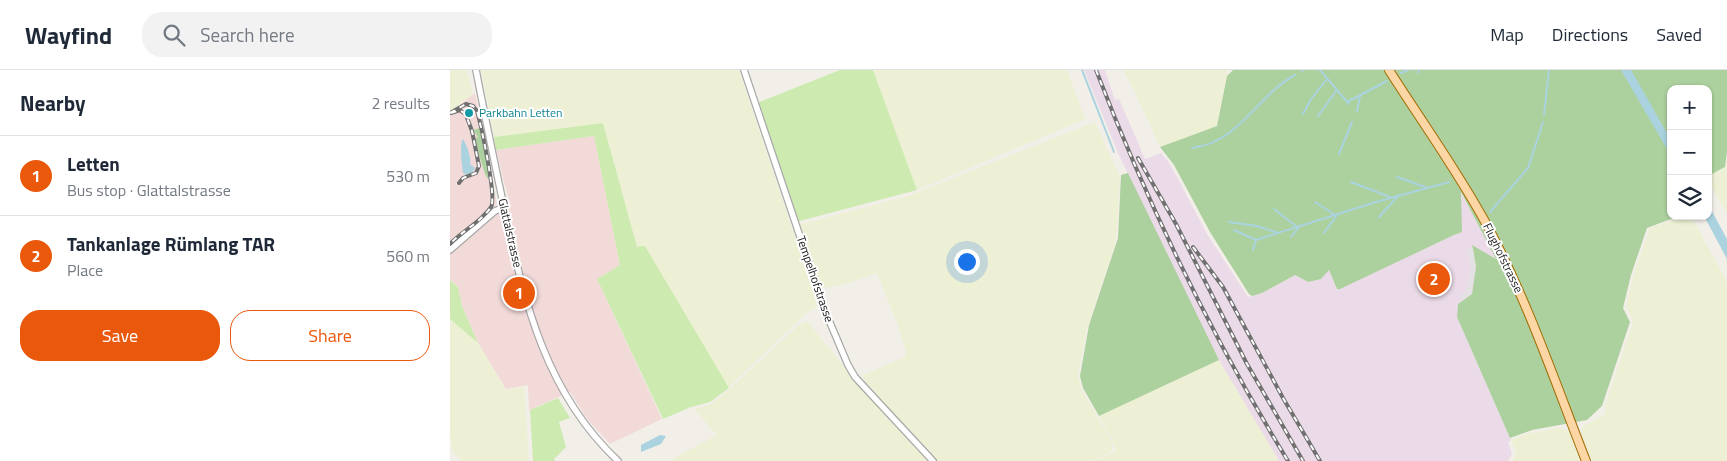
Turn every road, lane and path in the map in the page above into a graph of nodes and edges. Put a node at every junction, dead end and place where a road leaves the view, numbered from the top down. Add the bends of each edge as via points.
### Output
1 (476, 70) edge
2 (744, 70) edge
3 (1389, 70) edge
4 (1393, 70) edge
5 (1400, 87) junction
6 (504, 207) junction
7 (450, 250) edge
8 (618, 461) edge
9 (932, 461) edge
10 (1586, 461) edge

1 - 6 street, Glattalstrasse
2 - 9 street, Tempelhofstrasse via 825,311 848,365
3 - 5 main road, Flughofstrasse
4 - 5 street
5 - 10 main road, Flughofstrasse via 1491,232 1530,316
6 - 7 street
6 - 8 street, Glattalstrasse via 524,292 544,352 578,416

